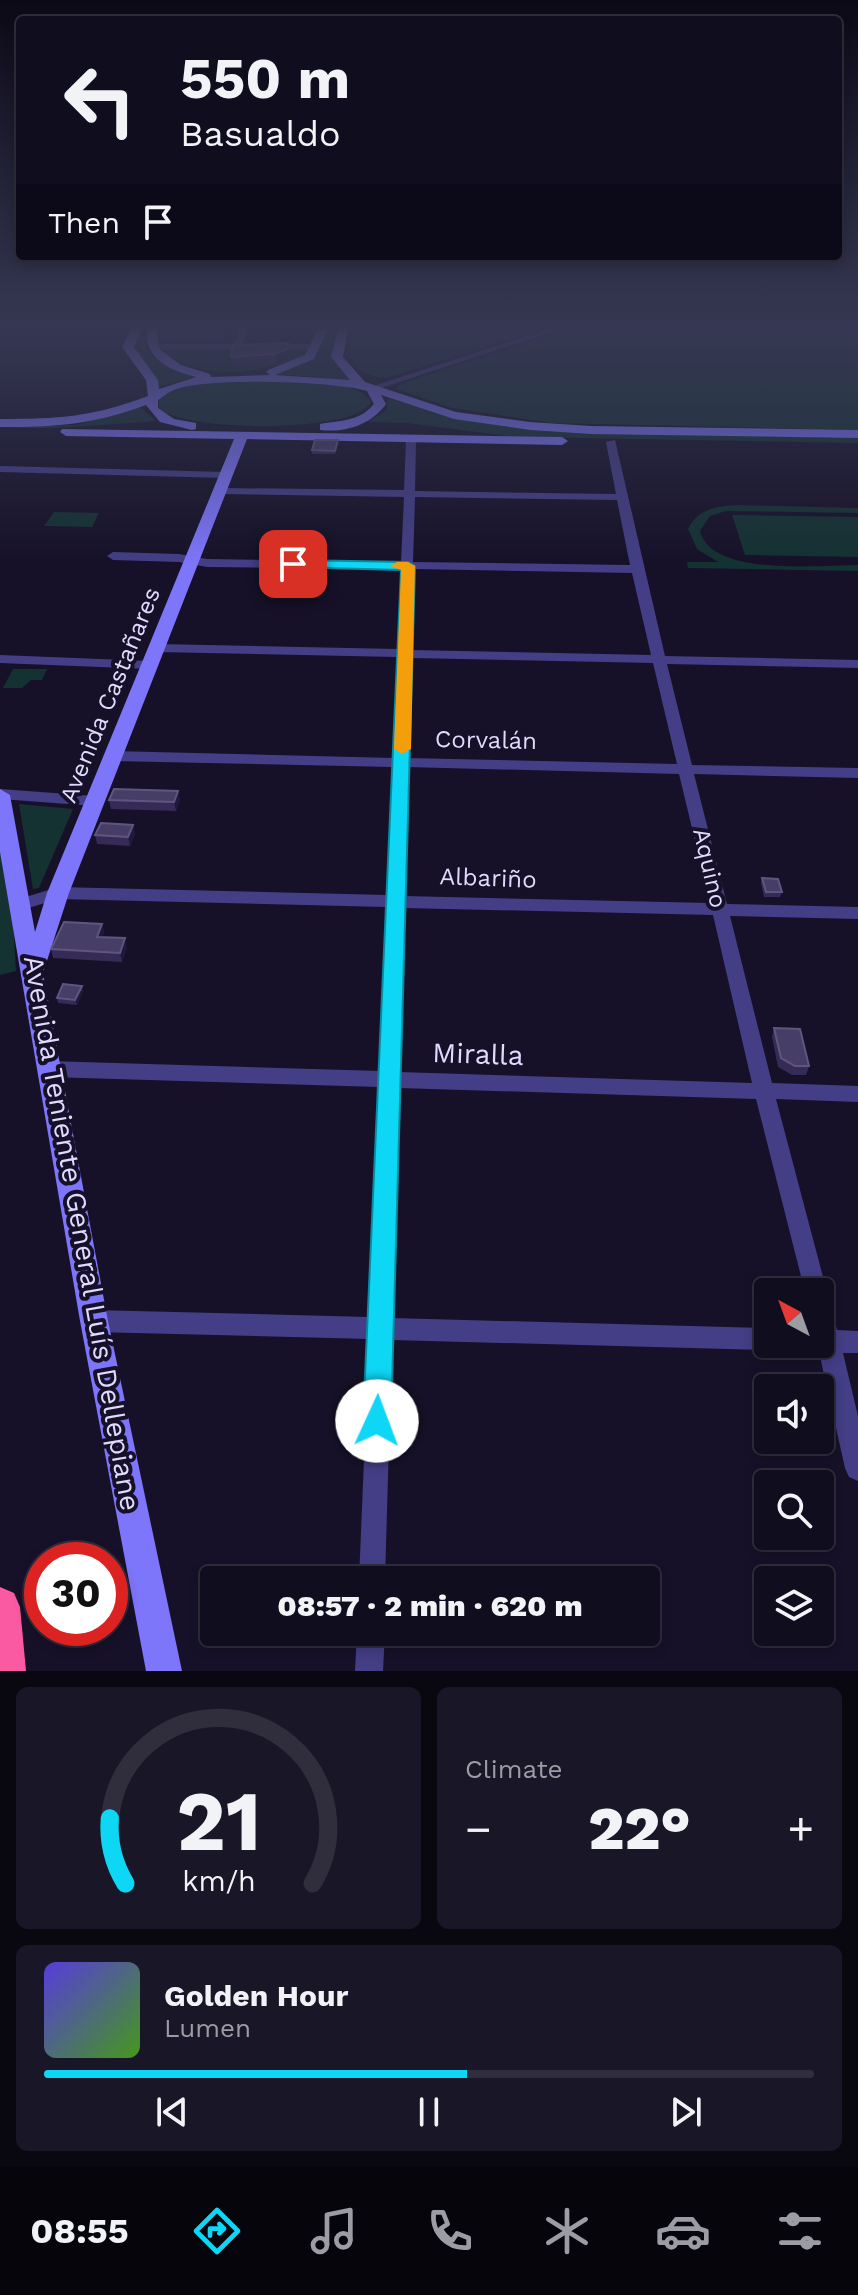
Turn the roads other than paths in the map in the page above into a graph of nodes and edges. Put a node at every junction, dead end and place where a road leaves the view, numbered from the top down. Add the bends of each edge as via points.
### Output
1 (123, 407) edge
2 (154, 407) edge
3 (378, 407) edge
4 (428, 407) edge
5 (0, 423) edge
6 (177, 424) junction
7 (344, 425) junction
8 (0, 431) edge
9 (44, 431) junction
10 (858, 434) edge
11 (211, 435) junction
12 (242, 436) junction
13 (306, 436) junction
14 (411, 440) junction
15 (531, 440) junction
16 (611, 442) junction
17 (858, 446) edge
18 (0, 469) edge
19 (223, 483) junction
20 (410, 494) junction
21 (621, 497) junction
22 (113, 556) dead end
23 (192, 560) junction
24 (408, 566) junction
25 (637, 569) junction
26 (157, 648) junction
27 (405, 653) junction
28 (659, 658) junction
29 (0, 659) edge
30 (858, 664) edge
31 (150, 665) junction
32 (113, 756) junction
33 (402, 763) junction
34 (687, 768) junction
35 (858, 773) edge
36 (0, 794) edge
37 (95, 801) junction
38 (58, 893) junction
39 (397, 899) junction
40 (22, 904) junction
41 (720, 909) junction
42 (858, 913) edge
43 (32, 975) junction
44 (49, 1069) junction
45 (390, 1080) junction
46 (764, 1091) junction
47 (858, 1094) edge
48 (812, 1278) edge
49 (94, 1321) junction
50 (380, 1326) junction
51 (754, 1339) edge
52 (834, 1341) edge
53 (858, 1342) edge
54 (829, 1358) edge
55 (858, 1468) edge
56 (372, 1566) edge
57 (0, 1607) edge
58 (370, 1646) edge
59 (5, 1671) edge
60 (164, 1671) edge
61 (369, 1671) edge

1 - 5 main road via 84,420
2 - 6 main road via 155,413
3 - 7 main road
4 - 10 main road via 530,426 591,430
6 - 7 main road via 284,429
6 - 9 main road
6 - 11 main road
7 - 13 main road
7 - 15 main road
8 - 9 main road
9 - 11 main road
11 - 12 main road
12 - 13 main road
12 - 19 main road, Avenida Castañares
13 - 14 main road
14 - 15 main road
14 - 20 street
15 - 16 main road
16 - 17 main road
16 - 21 street, Aquino
18 - 19 street
19 - 20 street
19 - 23 main road, Avenida Castañares
20 - 21 street
20 - 24 street
21 - 25 street, Aquino
22 - 23 street
23 - 24 street
23 - 26 main road, Avenida Castañares
24 - 25 street
24 - 27 street
25 - 28 street, Aquino
26 - 27 street
26 - 31 main road, Avenida Castañares
27 - 28 street
27 - 33 street
28 - 30 street
28 - 34 street, Aquino
29 - 31 street
31 - 32 main road, Avenida Castañares
32 - 33 street, Corvalán
32 - 37 main road, Avenida Castañares
33 - 34 street, Corvalán
33 - 39 street
34 - 35 street, Corvalán
34 - 41 street, Aquino
36 - 37 street
36 - 40 main road, Avenida Teniente General Luís Dellepiane
37 - 38 main road, Avenida Castañares
38 - 39 street, Albariño
38 - 40 street, Albariño
38 - 43 main road, Avenida Castañares
39 - 41 street, Albariño
39 - 45 street
40 - 43 main road, Avenida Teniente General Luís Dellepiane
41 - 42 street, Albariño
41 - 46 street, Aquino
43 - 44 main road, Avenida Teniente General Luís Dellepiane
44 - 45 street, Miralla
44 - 49 main road, Avenida Teniente General Luís Dellepiane
45 - 46 street, Miralla
45 - 50 street
46 - 47 street, Miralla
46 - 48 street, Aquino
49 - 50 street
49 - 60 main road, Avenida Teniente General Luís Dellepiane
50 - 51 street
50 - 56 street
52 - 53 street
54 - 55 street
57 - 59 highway
58 - 61 street

